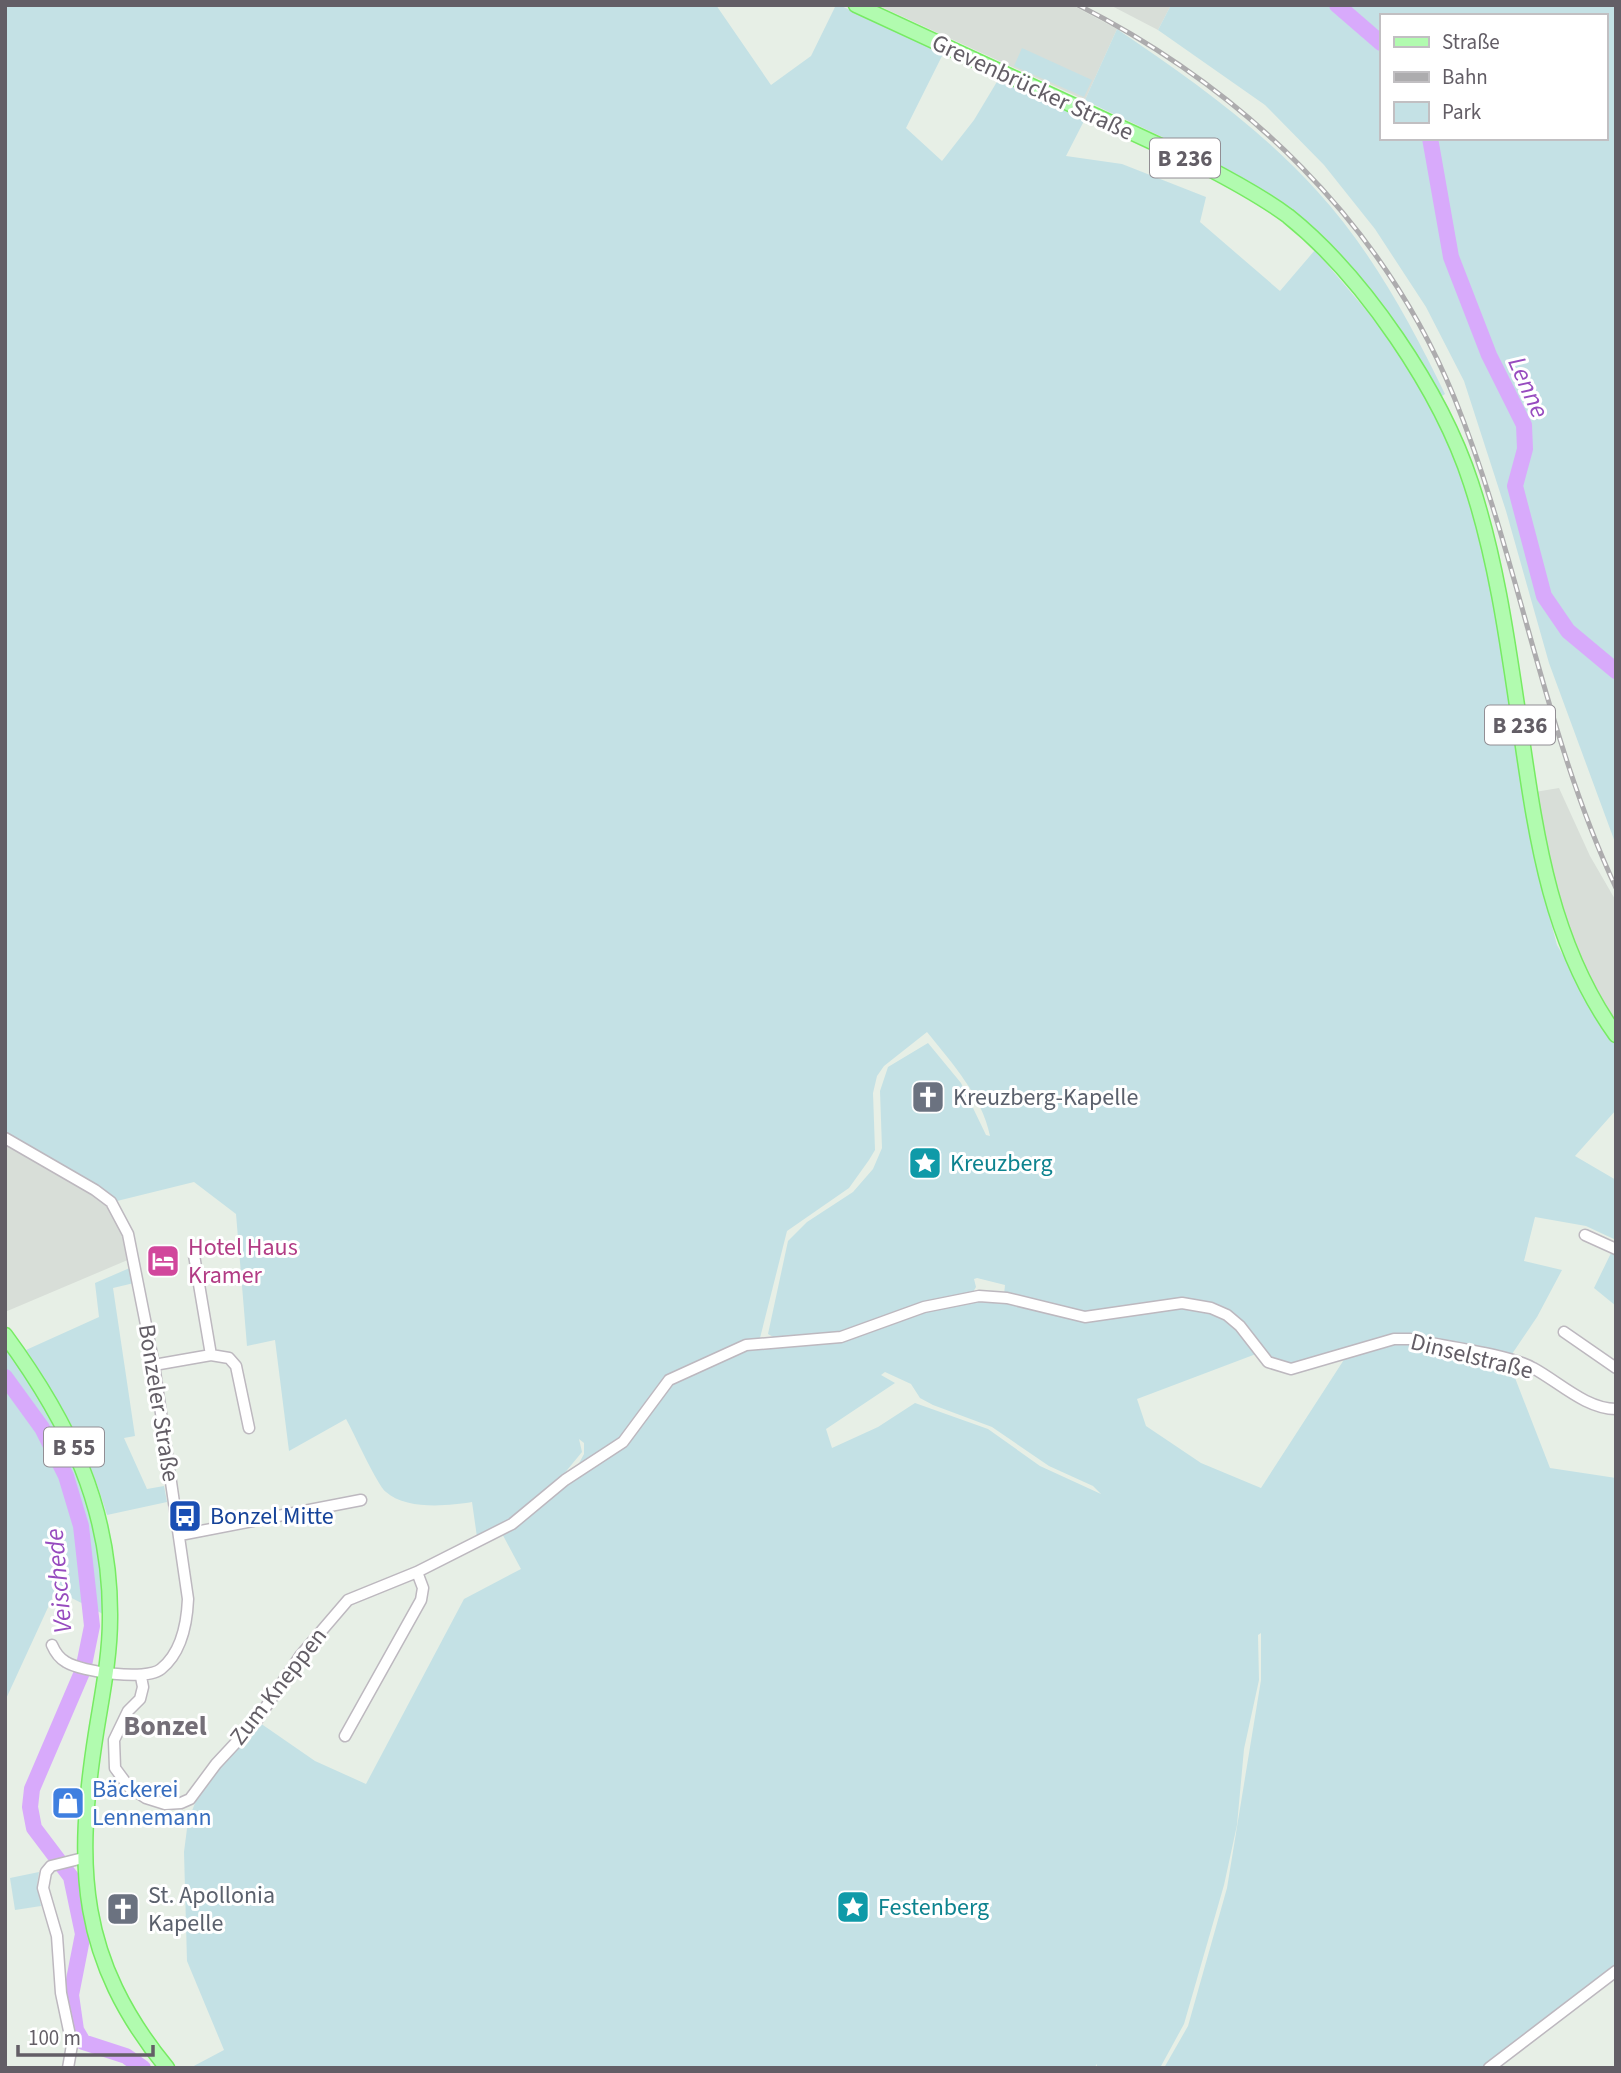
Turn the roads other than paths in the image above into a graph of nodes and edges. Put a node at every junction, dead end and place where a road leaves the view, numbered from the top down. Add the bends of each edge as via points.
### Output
1 (856, 5) edge
2 (1616, 1035) edge
3 (5, 1138) edge
4 (1585, 1235) dead end
5 (1616, 1249) edge
6 (194, 1255) dead end
7 (1564, 1332) dead end
8 (5, 1335) edge
9 (211, 1355) junction
10 (155, 1365) junction
11 (1616, 1368) edge
12 (1616, 1409) edge
13 (249, 1428) dead end
14 (361, 1500) dead end
15 (512, 1524) joint
16 (180, 1535) junction
17 (417, 1572) junction
18 (52, 1645) dead end
19 (107, 1671) junction
20 (141, 1676) junction
21 (345, 1736) dead end
22 (76, 1859) junction
23 (1616, 1971) edge
24 (68, 2068) edge
25 (167, 2068) edge
26 (1489, 2068) edge

1 - 2 main road, Grevenbrücker Straße / B 236 via 1202,165 1275,207 1317,242 1410,358 1439,408 1471,481 1491,557 1537,836 1554,910 1583,984
3 - 10 street, Bonzeler Straße via 111,1202 135,1258
4 - 5 street
6 - 9 street
7 - 11 street
8 - 19 main road, B 55 via 58,1412 91,1493 108,1573
9 - 10 street
9 - 13 street via 229,1358 236,1366
10 - 16 street, Bonzeler Straße
12 - 15 street, Dinselstraße via 1583,1399 1521,1363 1402,1338 1284,1369 1268,1362 1235,1320 1195,1304 1085,1317 1007,1298 961,1298 841,1337 746,1345 677,1376 658,1391 623,1442 565,1480
14 - 16 street
15 - 17 street, Zum Kneppen
16 - 20 street, Bonzeler Straße via 188,1599 183,1631 169,1661 159,1671
17 - 20 street, Zum Kneppen via 356,1595 341,1607 300,1656 257,1720 190,1799 181,1803 146,1798 129,1787 115,1768 114,1740 123,1719 140,1699
17 - 21 street via 423,1588 421,1600
18 - 19 street via 61,1659
19 - 20 street
19 - 22 main road, B 55
22 - 24 street via 46,1872 43,1888 57,1936 61,1993 72,2045
22 - 25 main road, B 55 via 105,1967 123,2006
23 - 26 street

